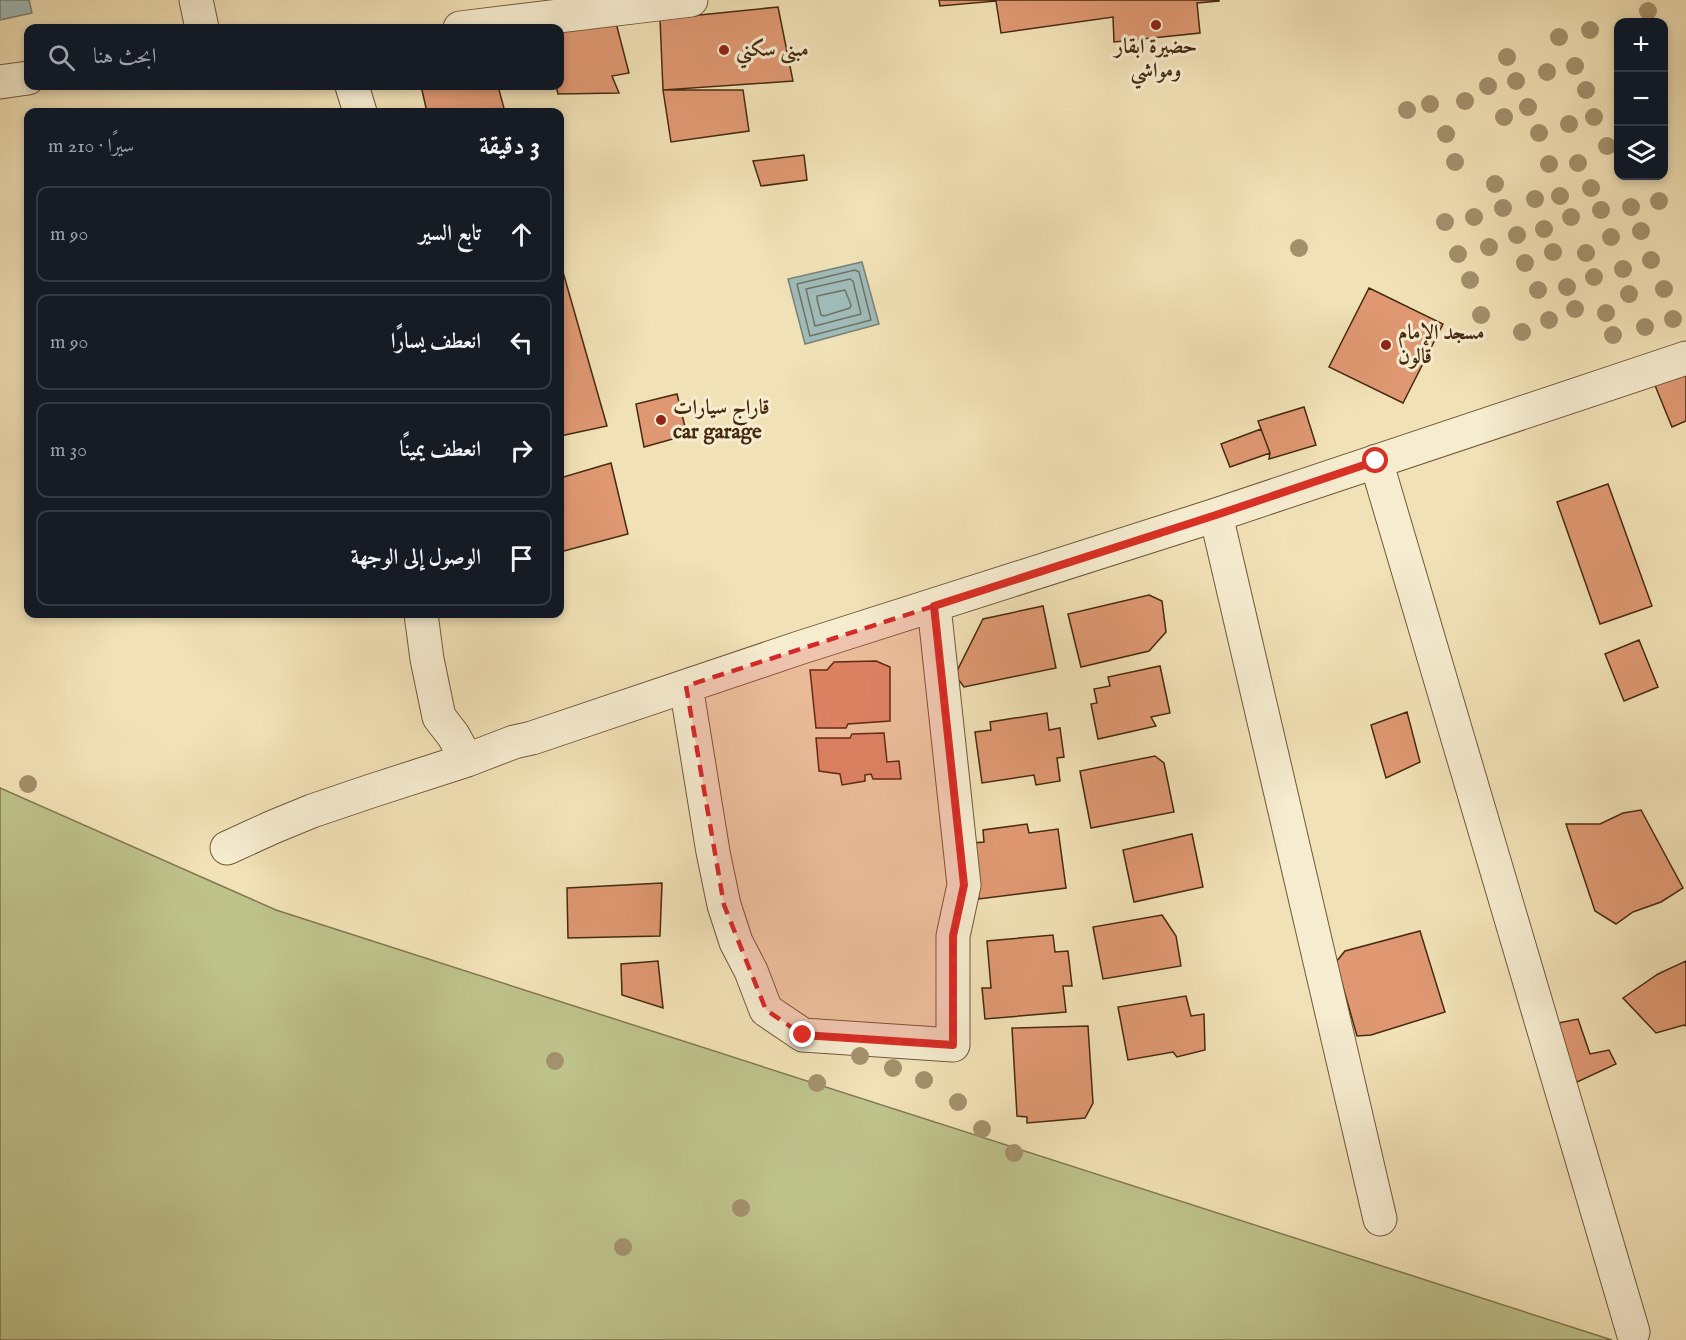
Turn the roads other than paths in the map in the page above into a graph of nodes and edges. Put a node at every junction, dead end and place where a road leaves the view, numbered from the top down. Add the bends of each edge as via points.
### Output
1 (196, 0) edge
2 (691, 0) edge
3 (528, 10) edge
4 (201, 24) edge
5 (475, 24) edge
6 (24, 79) edge
7 (0, 82) edge
8 (353, 90) edge
9 (359, 108) edge
10 (1686, 357) edge
11 (1376, 461) junction
12 (1216, 515) junction
13 (934, 606) junction
14 (422, 618) edge
15 (686, 686) junction
16 (467, 760) junction
17 (227, 848) dead end
18 (1380, 1219) dead end
19 (1633, 1332) dead end

1 - 4 street
2 - 3 street
3 - 5 street
6 - 7 street
8 - 9 street
10 - 11 street
11 - 12 street
11 - 19 street
12 - 13 street
12 - 18 street
13 - 15 street
13 - 15 street via 964,885 953,936 953,1045 803,1035 766,1010 724,905
14 - 16 street via 439,717
15 - 16 street
16 - 17 street via 312,811

